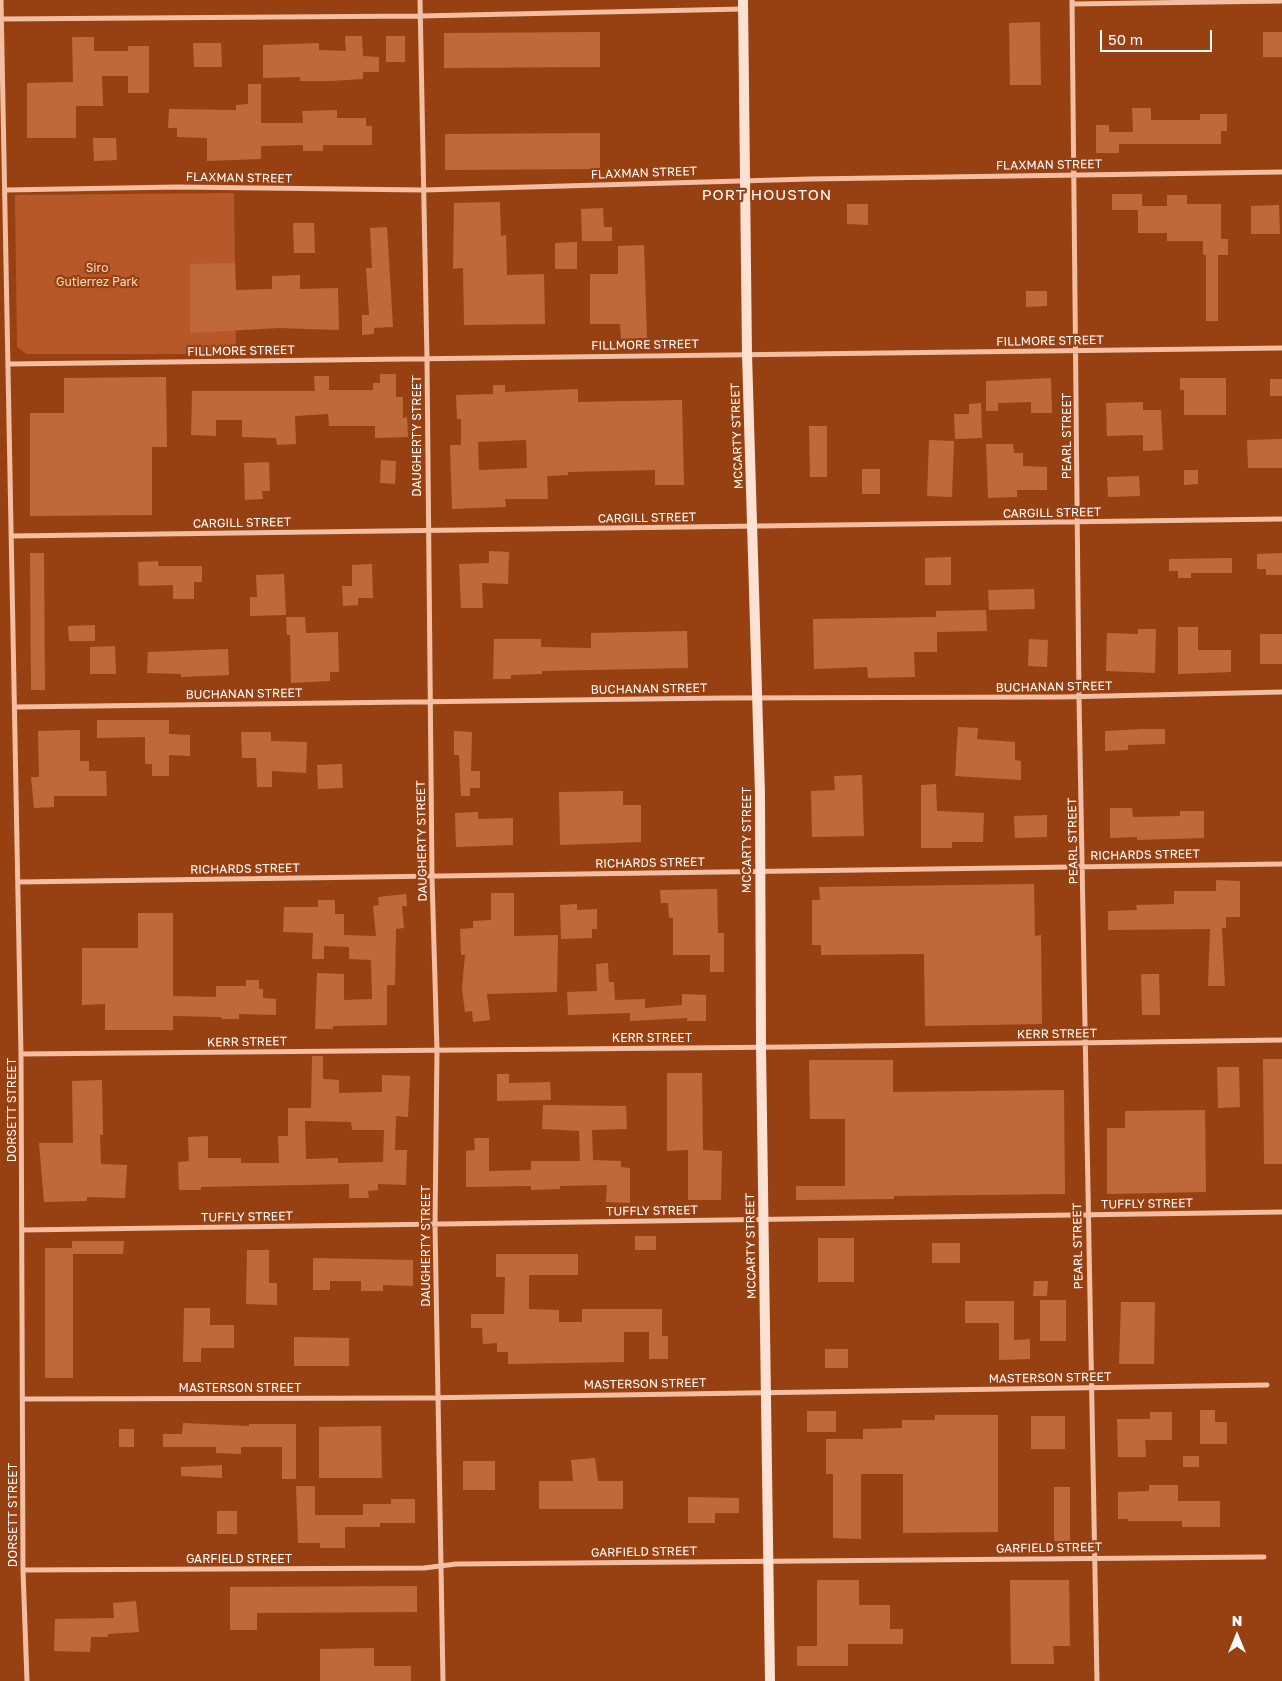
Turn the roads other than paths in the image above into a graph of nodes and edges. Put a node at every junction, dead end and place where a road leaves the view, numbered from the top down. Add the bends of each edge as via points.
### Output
1 (1, 0) edge
2 (420, 0) edge
3 (1282, 1) edge
4 (1072, 2) edge
5 (743, 4) edge
6 (420, 16) junction
7 (1, 19) junction
8 (1282, 172) edge
9 (1074, 175) junction
10 (744, 181) junction
11 (6, 190) junction
12 (424, 190) junction
13 (1282, 348) edge
14 (1077, 350) junction
15 (747, 354) junction
16 (427, 359) junction
17 (9, 364) junction
18 (1282, 519) edge
19 (1078, 522) junction
20 (752, 528) junction
21 (428, 531) junction
22 (12, 536) junction
23 (1282, 692) edge
24 (1079, 697) junction
25 (758, 698) junction
26 (431, 702) junction
27 (15, 707) junction
28 (1282, 864) edge
29 (1084, 866) junction
30 (760, 870) junction
31 (432, 877) junction
32 (18, 882) junction
33 (1282, 1040) edge
34 (1087, 1043) junction
35 (761, 1048) junction
36 (437, 1050) junction
37 (21, 1054) junction
38 (1282, 1212) edge
39 (1087, 1214) junction
40 (763, 1219) junction
41 (435, 1224) junction
42 (22, 1230) junction
43 (1267, 1385) dead end
44 (1090, 1387) junction
45 (767, 1392) junction
46 (438, 1397) junction
47 (23, 1399) junction
48 (1264, 1557) dead end
49 (1095, 1558) junction
50 (768, 1560) junction
51 (443, 1567) junction
52 (23, 1570) junction
53 (27, 1681) edge
54 (443, 1681) edge
55 (770, 1681) edge
56 (1096, 1681) edge

1 - 7 street, DORSETT STREET
2 - 6 street, DAUGHERTY STREET
3 - 4 street
4 - 9 street, PEARL STREET
5 - 6 street
5 - 10 main road, MCCARTY STREET
6 - 7 street
6 - 12 street, DAUGHERTY STREET
7 - 11 street, DORSETT STREET
8 - 9 street, FLAXMAN STREET
9 - 10 street, FLAXMAN STREET
9 - 14 street, PEARL STREET
10 - 12 street, FLAXMAN STREET
10 - 15 main road, MCCARTY STREET
11 - 12 street, FLAXMAN STREET via 177,187
11 - 17 street, DORSETT STREET
12 - 16 street, DAUGHERTY STREET
13 - 14 street, FILLMORE STREET
14 - 15 street, FILLMORE STREET
14 - 19 street, PEARL STREET
15 - 16 street, FILLMORE STREET
15 - 20 main road, MCCARTY STREET
16 - 17 street, FILLMORE STREET
16 - 21 street, DAUGHERTY STREET
17 - 22 street, DORSETT STREET
18 - 19 street, CARGILL STREET
19 - 20 street, CARGILL STREET
19 - 24 street, PEARL STREET
20 - 21 street, CARGILL STREET
20 - 25 main road, MCCARTY STREET
21 - 22 street, CARGILL STREET
21 - 26 street, DAUGHERTY STREET
22 - 27 street, DORSETT STREET
23 - 24 street, BUCHANAN STREET
24 - 25 street, BUCHANAN STREET
24 - 29 street, PEARL STREET
25 - 26 street, BUCHANAN STREET
25 - 30 main road, MCCARTY STREET
26 - 27 street, BUCHANAN STREET
26 - 31 street, DAUGHERTY STREET
27 - 32 street, DORSETT STREET
28 - 29 street, RICHARDS STREET
29 - 30 street, RICHARDS STREET
29 - 34 street, PEARL STREET
30 - 31 street, RICHARDS STREET
30 - 35 main road, MCCARTY STREET
31 - 32 street, RICHARDS STREET
31 - 36 street, DAUGHERTY STREET
32 - 37 street, DORSETT STREET
33 - 34 street, KERR STREET
34 - 35 street, KERR STREET
34 - 39 street, PEARL STREET
35 - 36 street, KERR STREET
35 - 40 main road, MCCARTY STREET
36 - 37 street, KERR STREET
36 - 41 street, DAUGHERTY STREET
37 - 42 street, DORSETT STREET
38 - 39 street, TUFFLY STREET
39 - 40 street, TUFFLY STREET
39 - 44 street, PEARL STREET
40 - 41 street, TUFFLY STREET
40 - 45 main road, MCCARTY STREET
41 - 42 street, TUFFLY STREET
41 - 46 street, DAUGHERTY STREET
42 - 47 street, DORSETT STREET
43 - 44 street, MASTERSON STREET
44 - 45 street, MASTERSON STREET
44 - 49 street, PEARL STREET
45 - 46 street, MASTERSON STREET
45 - 50 main road, MCCARTY STREET
46 - 47 street, MASTERSON STREET
46 - 51 street, DAUGHERTY STREET
47 - 52 street, DORSETT STREET
48 - 49 street, GARFIELD STREET
49 - 50 street, GARFIELD STREET
49 - 56 street, PEARL STREET
50 - 51 street, GARFIELD STREET via 456,1564
50 - 55 main road, MCCARTY STREET
51 - 52 street, GARFIELD STREET
51 - 54 street, DAUGHERTY STREET
52 - 53 street, DORSETT STREET

